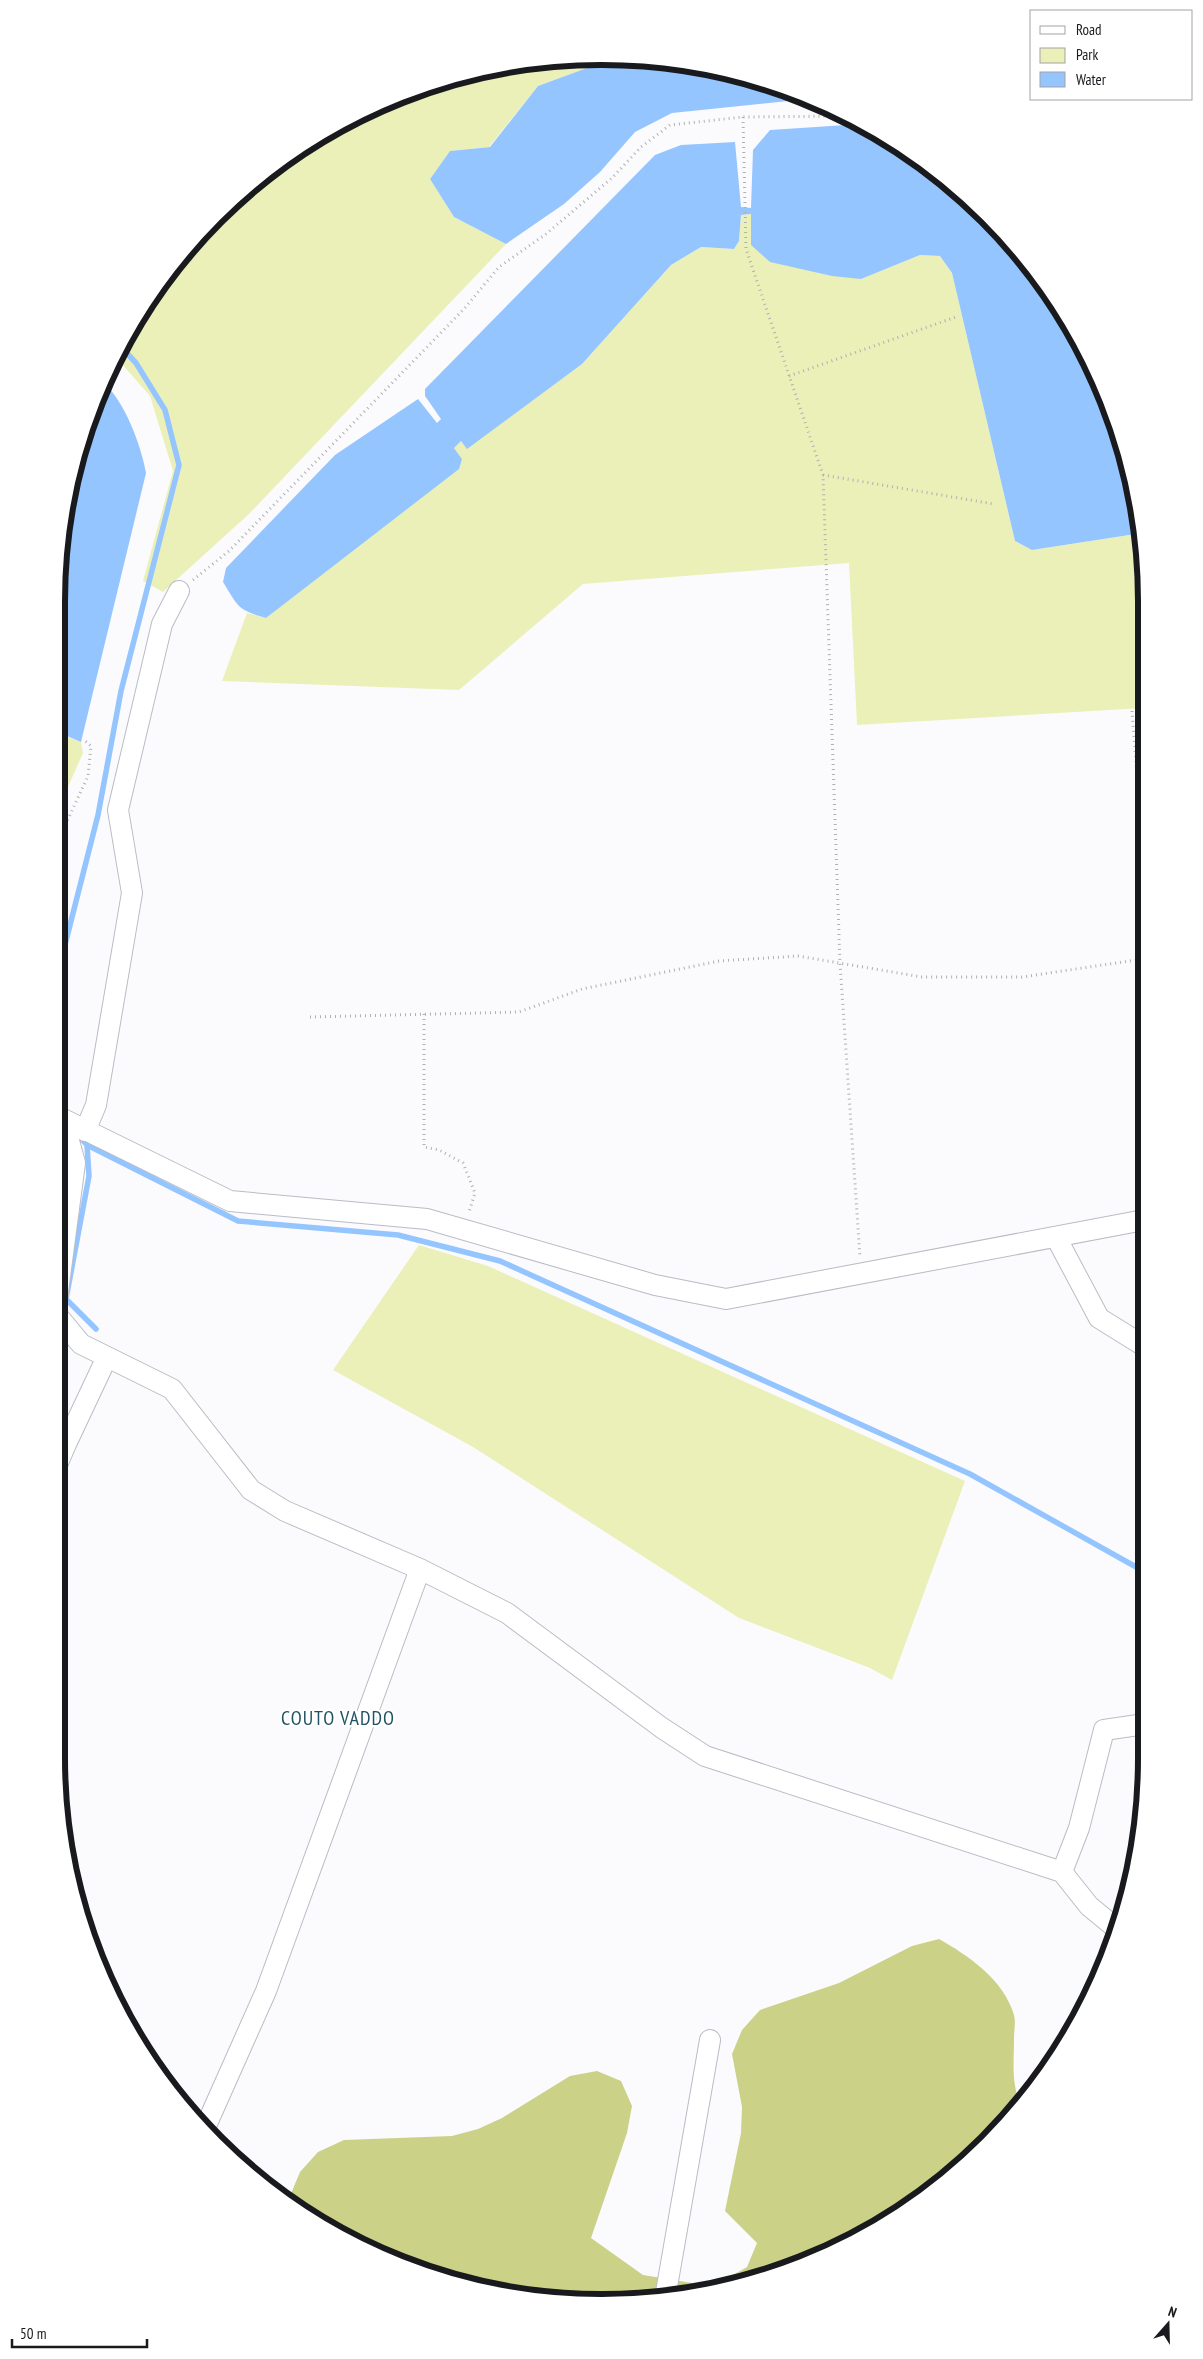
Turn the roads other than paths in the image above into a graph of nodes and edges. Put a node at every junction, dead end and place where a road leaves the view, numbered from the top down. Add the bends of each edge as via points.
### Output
1 (179, 591) road end
2 (65, 1120) edge
3 (83, 1130) junction
4 (65, 1131) edge
5 (1138, 1221) edge
6 (1057, 1238) junction
7 (65, 1239) edge
8 (65, 1325) edge
9 (1138, 1342) edge
10 (107, 1357) junction
11 (65, 1436) edge
12 (420, 1569) junction
13 (1138, 1725) edge
14 (1062, 1872) junction
15 (1112, 1925) edge
16 (710, 2040) dead end
17 (208, 2122) edge
18 (666, 2290) edge

1 - 3 street via 162,624 118,810 132,893 96,1105
2 - 3 street
3 - 6 street via 230,1201 427,1219 655,1285 726,1299
4 - 7 street via 75,1163
5 - 6 street
6 - 9 street via 1099,1318
8 - 10 street via 81,1344
10 - 11 street
10 - 12 street via 172,1389 251,1490 285,1511
12 - 14 street via 507,1613 705,1756
12 - 17 street via 266,1991
13 - 14 street via 1104,1730 1080,1828
14 - 15 street via 1089,1906
16 - 18 street

